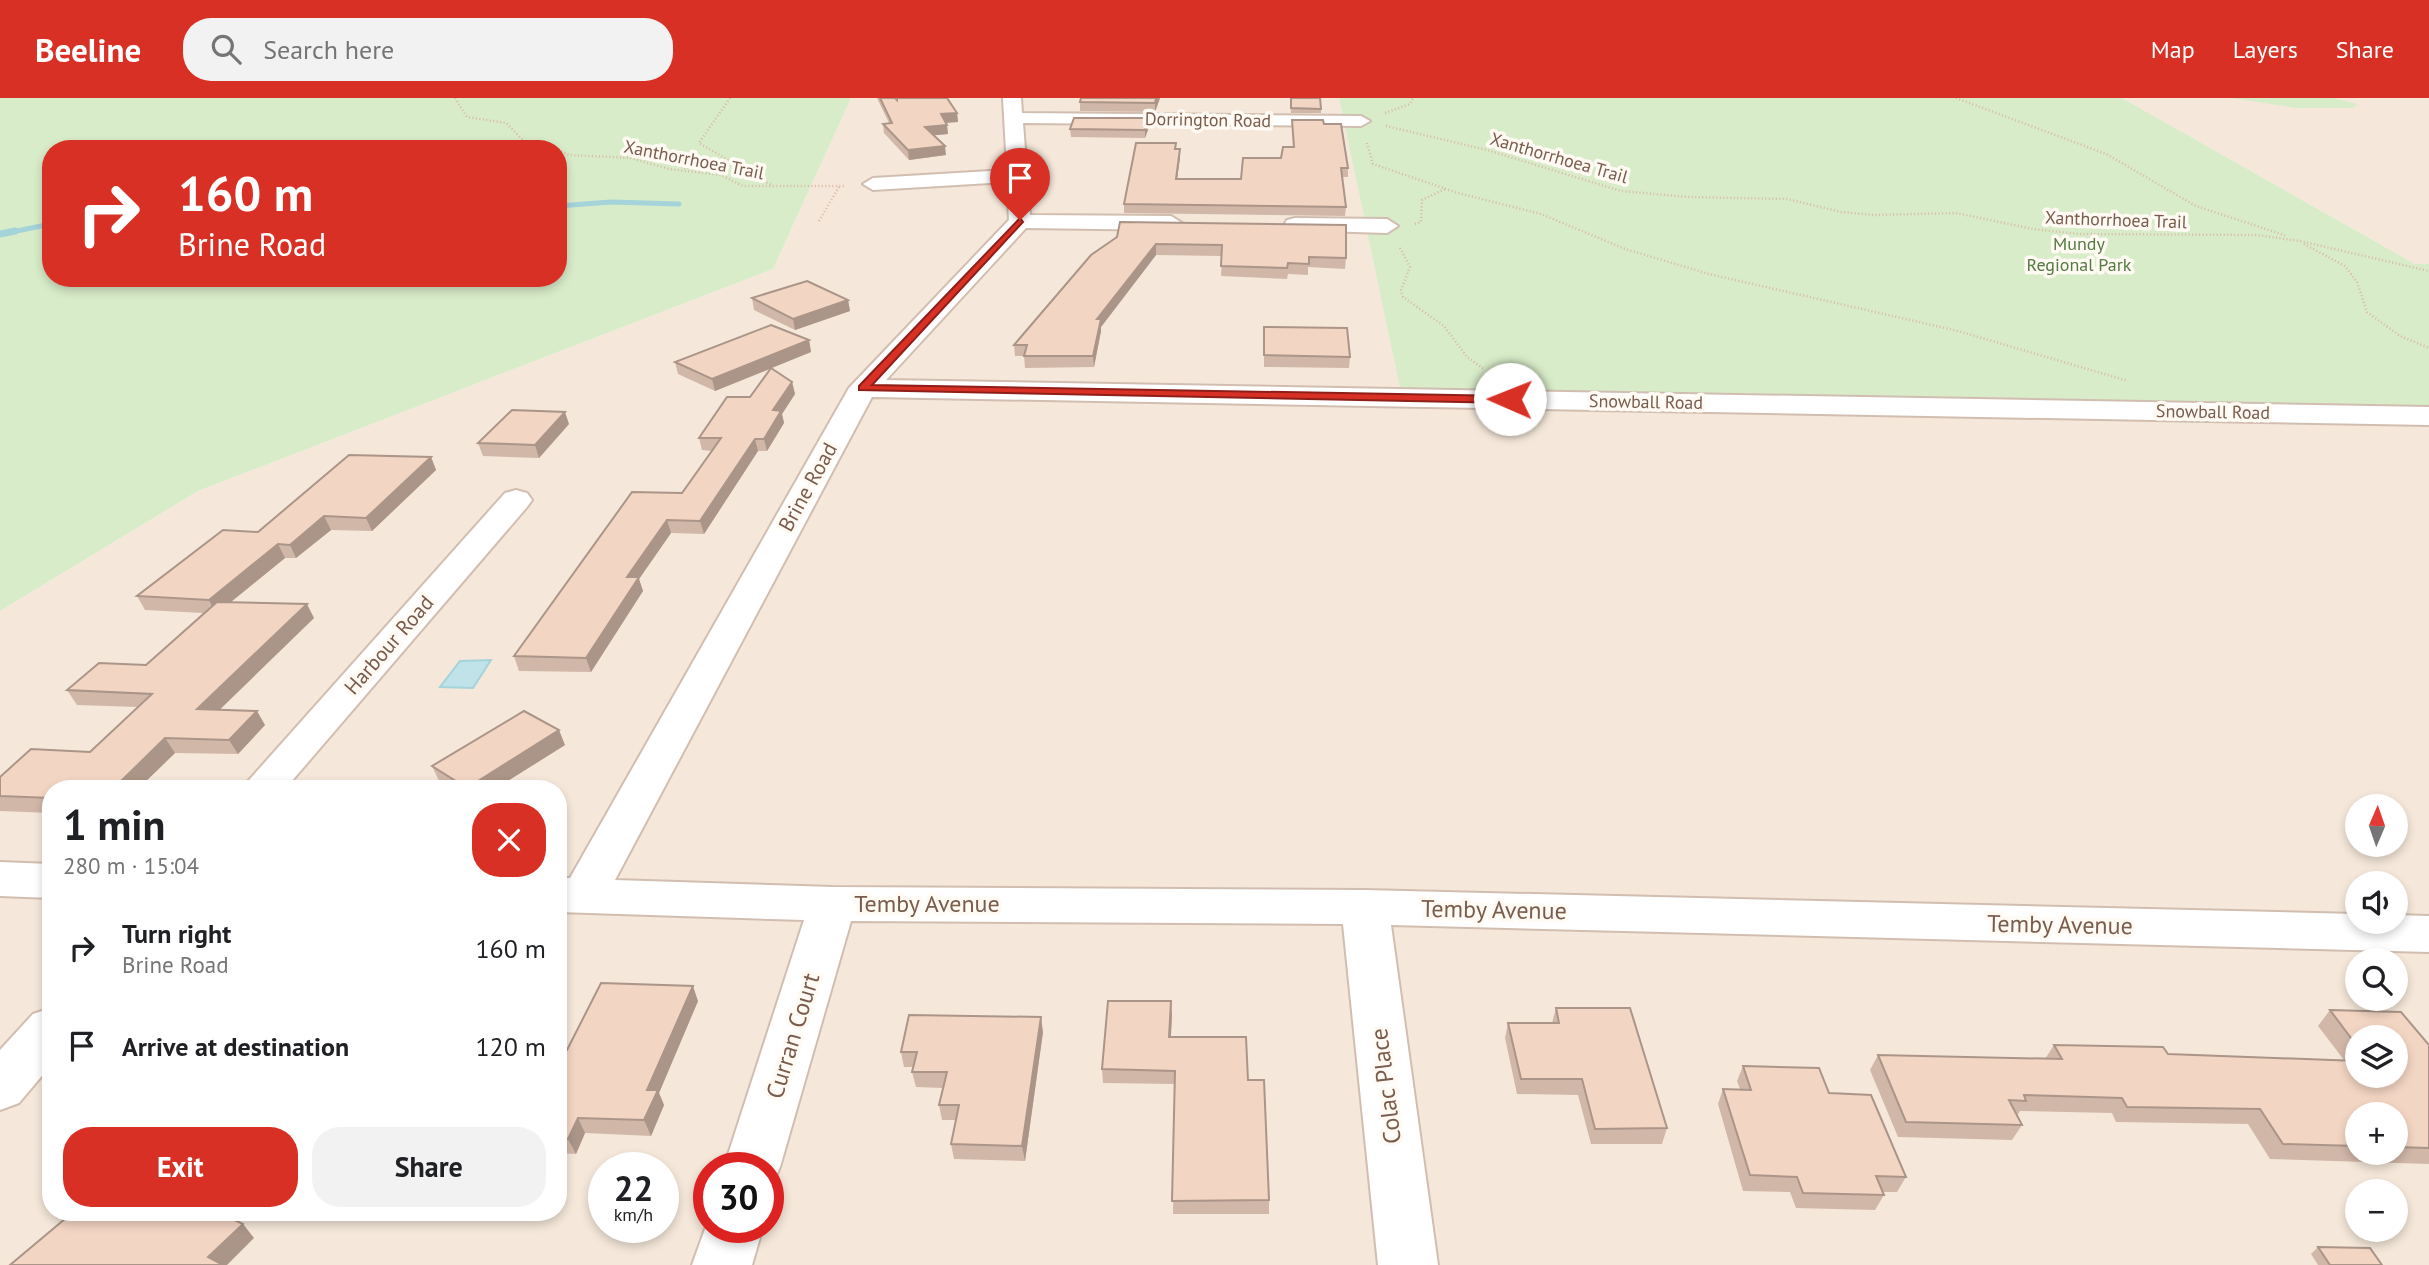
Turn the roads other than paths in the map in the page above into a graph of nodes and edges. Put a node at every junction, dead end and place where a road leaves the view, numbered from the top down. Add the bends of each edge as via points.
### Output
1 (1013, 108) edge
2 (1361, 121) road end
3 (1018, 175) junction
4 (873, 184) road end
5 (1020, 220) junction
6 (1197, 223) edge
7 (1278, 225) edge
8 (1387, 226) road end
9 (863, 388) junction
10 (2429, 416) edge
11 (516, 500) dead end
12 (270, 780) edge
13 (0, 879) edge
14 (42, 881) edge
15 (571, 895) edge
16 (833, 904) junction
17 (1365, 907) junction
18 (2429, 934) edge
19 (42, 1039) edge
20 (0, 1087) edge
21 (757, 1152) edge
22 (729, 1243) edge
23 (722, 1265) edge
24 (1408, 1265) edge

1 - 2 street, Dorrington Road
1 - 3 street
3 - 4 street
3 - 5 street
5 - 6 street
5 - 9 street, Brine Road
7 - 8 street
9 - 10 street, Snowball Road
9 - 15 street, Brine Road
11 - 12 street, Harbour Road
13 - 14 street
15 - 16 street, Temby Avenue
16 - 17 street, Temby Avenue
16 - 21 street, Curran Court
17 - 18 street, Temby Avenue
17 - 24 street, Colac Place
19 - 20 street
22 - 23 street

